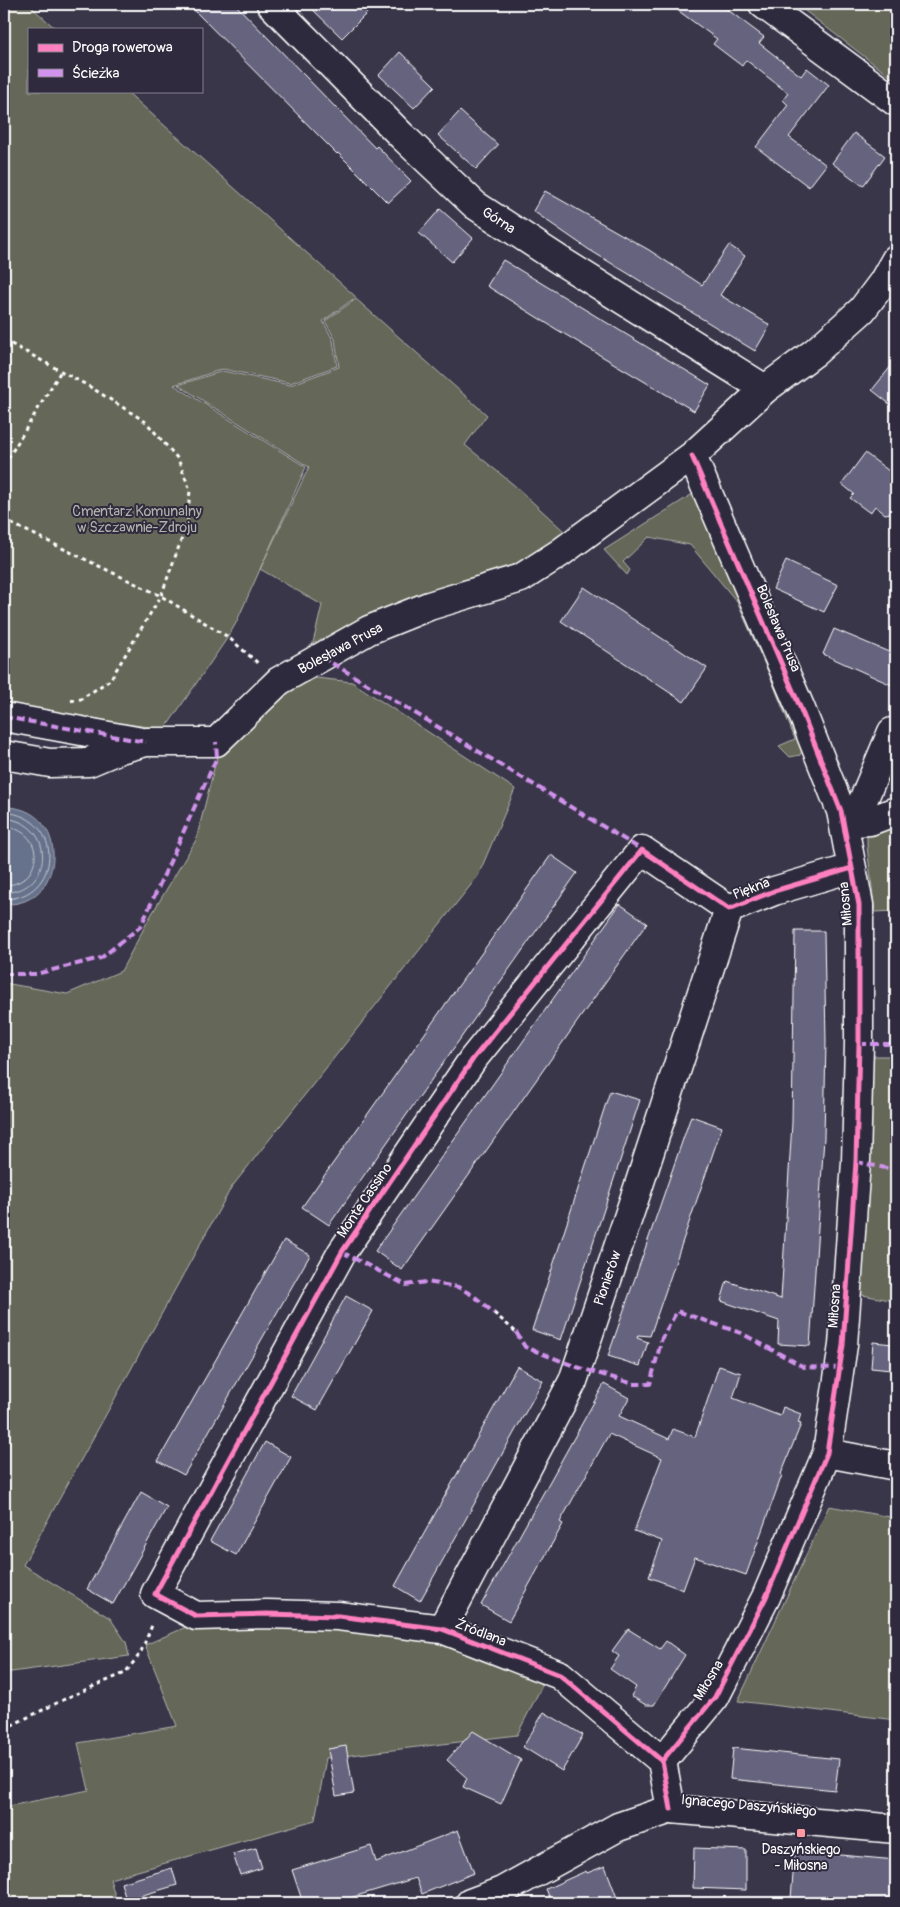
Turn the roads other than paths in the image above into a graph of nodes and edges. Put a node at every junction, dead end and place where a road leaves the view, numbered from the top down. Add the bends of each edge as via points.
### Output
1 (271, 4) edge
2 (763, 4) edge
3 (896, 102) edge
4 (896, 259) edge
5 (765, 389) junction
6 (692, 456) junction
7 (4, 717) edge
8 (892, 732) dead end
9 (146, 742) junction
10 (4, 756) edge
11 (896, 811) edge
12 (848, 816) junction
13 (642, 850) joint
14 (852, 868) junction
15 (729, 909) junction
16 (827, 1453) junction
17 (896, 1466) edge
18 (159, 1597) joint
19 (442, 1629) junction
20 (662, 1761) junction
21 (671, 1809) junction
22 (896, 1829) edge
23 (470, 1903) edge

1 - 5 street, Górna via 476,205
2 - 3 street
4 - 5 street, Bolesława Prusa via 884,282 862,310 815,352
5 - 6 street, Bolesława Prusa
6 - 9 street, Bolesława Prusa via 521,578 429,606 369,630 279,681 216,742
6 - 12 street, Bolesława Prusa
7 - 9 street
8 - 12 street
9 - 10 street, Bolesława Prusa via 90,762 50,763
11 - 12 street via 870,821
12 - 14 street, Miłosna
13 - 15 street, Piękna
13 - 18 street, Monte Cassino via 473,1058 342,1252
14 - 15 street, Piękna via 774,891
14 - 16 street, Miłosna via 859,905 856,1162 843,1345
15 - 19 street, Pionierów via 573,1381
16 - 17 street
16 - 20 street, Miłosna via 766,1597 715,1697
18 - 19 street, Źródlana via 196,1616 338,1616
19 - 20 street, Źródlana via 560,1675
20 - 21 street
21 - 22 street, Ignacego Daszyńskiego
21 - 23 street, Ignacego Daszyńskiego via 618,1827 502,1891

